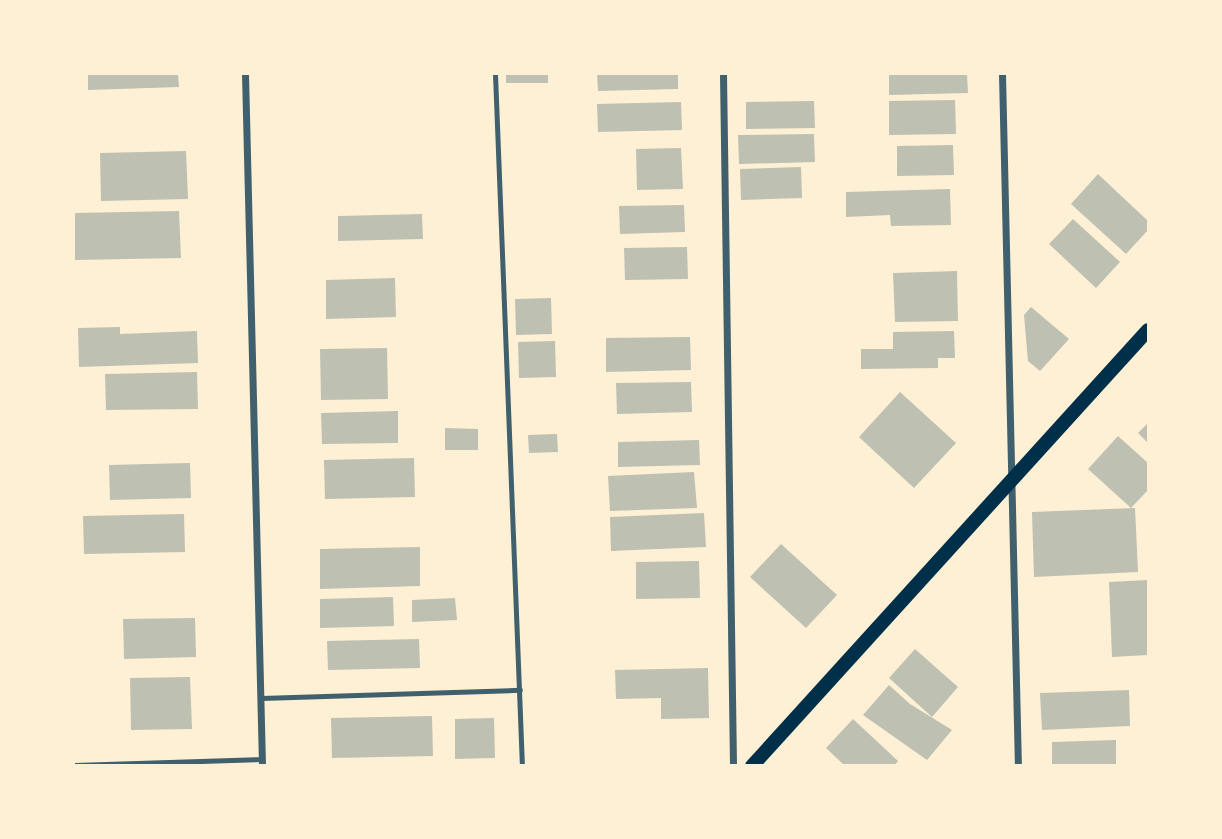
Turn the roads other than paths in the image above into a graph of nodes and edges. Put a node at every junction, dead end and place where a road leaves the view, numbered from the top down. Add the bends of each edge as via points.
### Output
1 (245, 74) edge
2 (495, 74) edge
3 (723, 74) edge
4 (1002, 74) edge
5 (1149, 330) edge
6 (1012, 477) junction
7 (520, 690) junction
8 (261, 698) junction
9 (261, 762) edge
10 (74, 765) edge
11 (522, 765) edge
12 (733, 765) edge
13 (752, 765) edge
14 (1018, 765) edge

1 - 8 street
2 - 7 lane
3 - 12 street
4 - 6 street
5 - 6 main road
6 - 13 main road
6 - 14 street
7 - 8 lane
7 - 11 lane
8 - 9 street
9 - 10 lane

